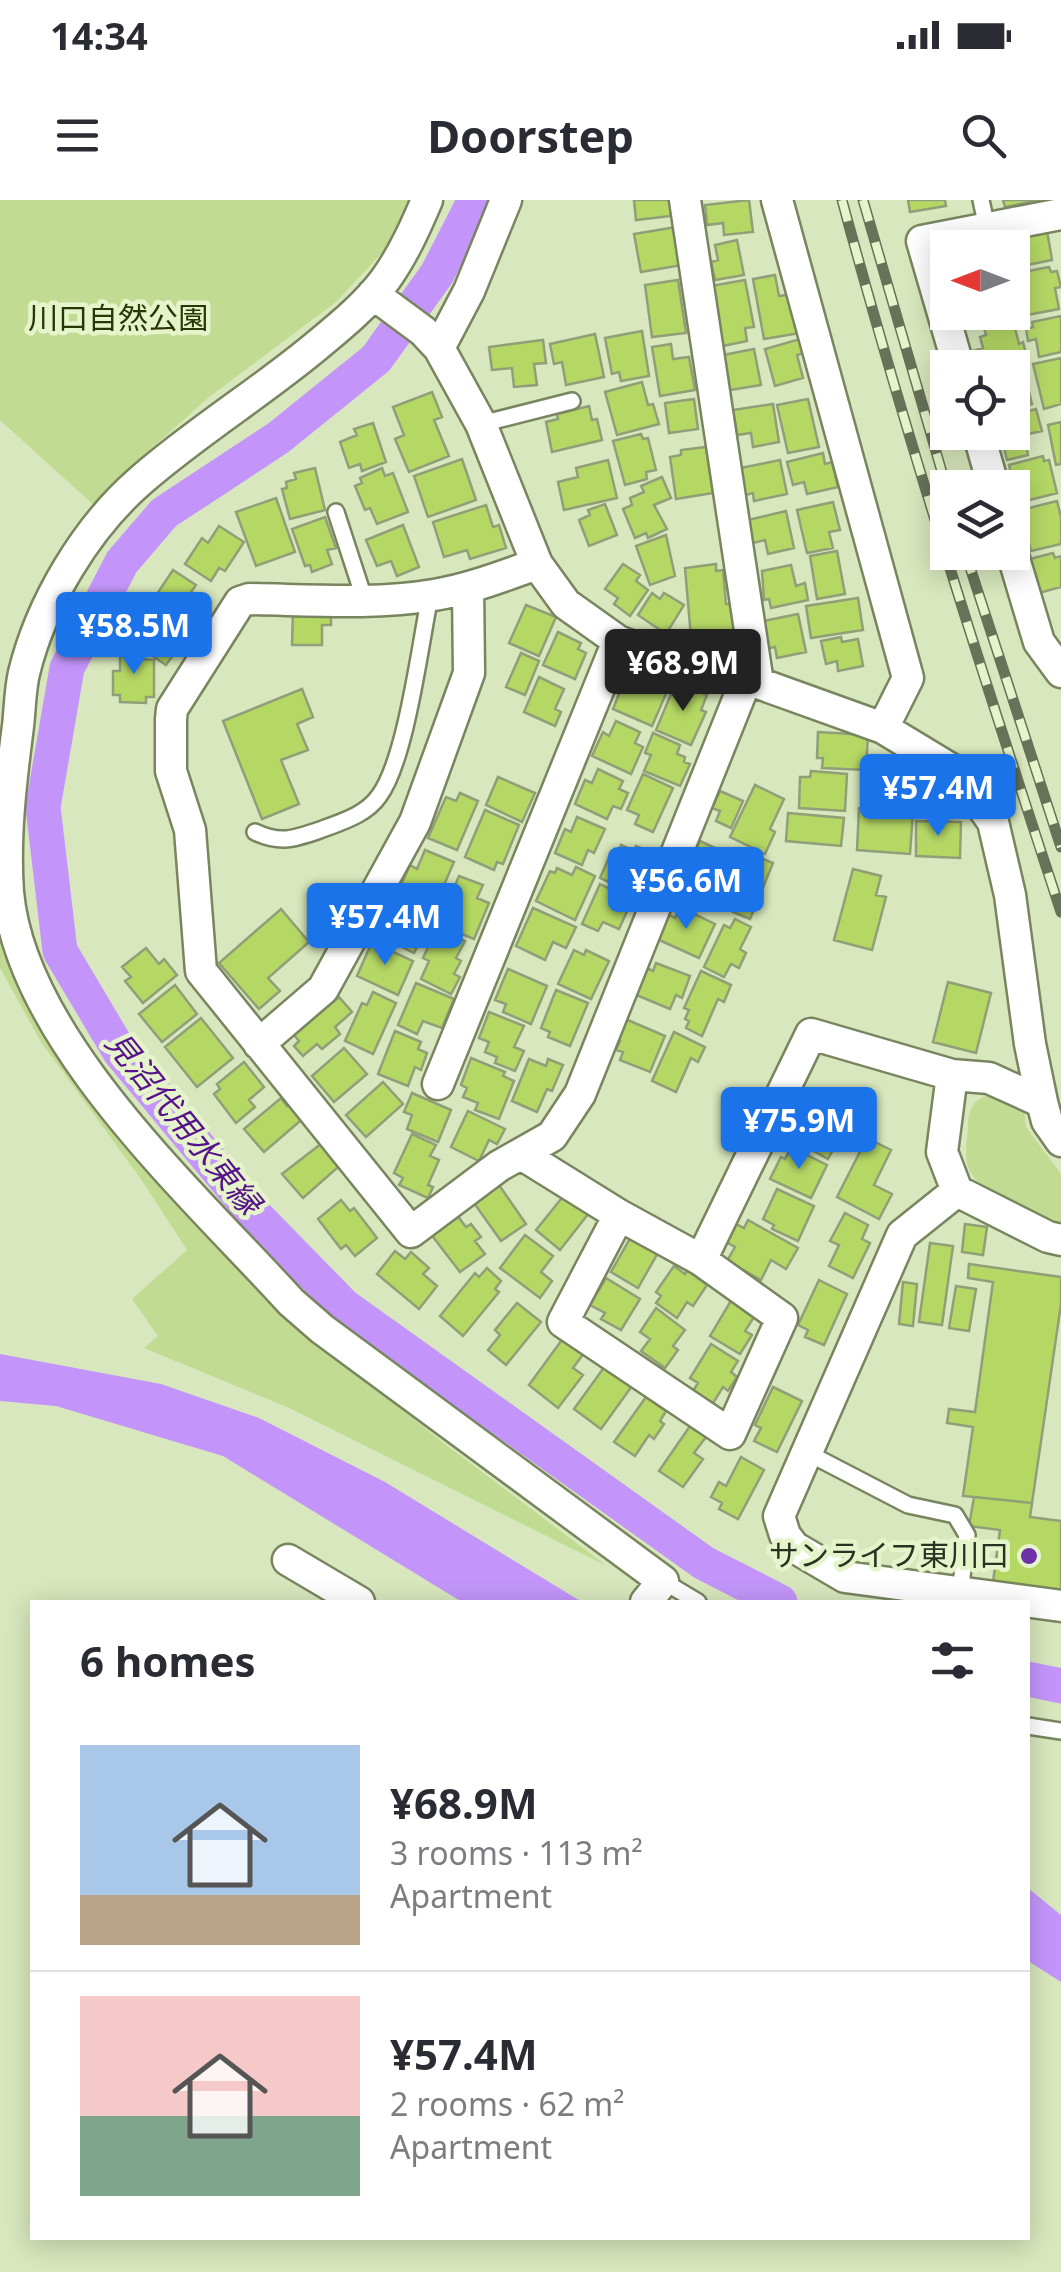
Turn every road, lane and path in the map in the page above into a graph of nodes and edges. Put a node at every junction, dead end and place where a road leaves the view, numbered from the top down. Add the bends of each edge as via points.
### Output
1 (427, 200) edge
2 (506, 200) edge
3 (685, 200) edge
4 (778, 200) edge
5 (984, 214) edge
6 (1061, 214) edge
7 (381, 300) junction
8 (431, 339) junction
9 (954, 350) edge
10 (572, 401) dead end
11 (481, 424) junction
12 (336, 512) dead end
13 (537, 564) junction
14 (1020, 570) edge
15 (468, 588) junction
16 (430, 596) junction
17 (365, 601) junction
18 (1050, 635) edge
19 (618, 641) junction
20 (1061, 672) edge
21 (752, 681) junction
22 (883, 728) junction
23 (254, 832) dead end
24 (259, 1044) junction
25 (952, 1075) junction
26 (438, 1084) dead end
27 (1042, 1102) junction
28 (1060, 1138) edge
29 (521, 1154) junction
30 (957, 1192) junction
31 (619, 1215) junction
32 (1061, 1240) edge
33 (700, 1260) junction
34 (806, 1452) junction
35 (288, 1560) dead end
36 (654, 1592) edge
37 (960, 1593) junction
38 (356, 1600) edge
39 (689, 1600) edge
40 (1014, 1600) edge
41 (1030, 1602) edge
42 (1061, 1606) edge
43 (1030, 1726) edge
44 (1061, 1731) edge

1 - 7 street
2 - 8 street via 469,292
3 - 21 street
4 - 22 street via 908,678
5 - 6 street
5 - 9 street via 922,241
7 - 8 street
7 - 36 street via 354,314 136,485 88,540 50,603 24,673 12,770 8,892 14,927 43,1002 87,1071 292,1302
8 - 11 street
10 - 11 lane
11 - 13 street
12 - 17 lane
13 - 15 street
13 - 19 street via 566,604
14 - 18 street
15 - 16 street
15 - 24 street via 469,673 414,822 323,989
16 - 17 street
16 - 23 lane via 395,766 378,798 352,818 291,840
17 - 24 street via 240,602 172,709 171,771 190,830 201,971
18 - 20 street
19 - 21 street via 685,667
19 - 26 street
21 - 22 street
21 - 29 street via 580,1094 552,1136
22 - 27 street via 959,774 993,822
24 - 29 street via 410,1232
25 - 27 street via 989,1078
25 - 30 street via 942,1152
25 - 33 street via 811,1034
27 - 28 street
29 - 31 street
30 - 32 street
30 - 34 street via 902,1235
31 - 33 street
31 - 33 street via 563,1322 730,1434 782,1318
34 - 37 lane via 908,1504 955,1515 967,1534
34 - 37 street via 780,1516 794,1547 845,1576
35 - 38 street
36 - 39 lane
37 - 40 street
41 - 42 street
43 - 44 lane

